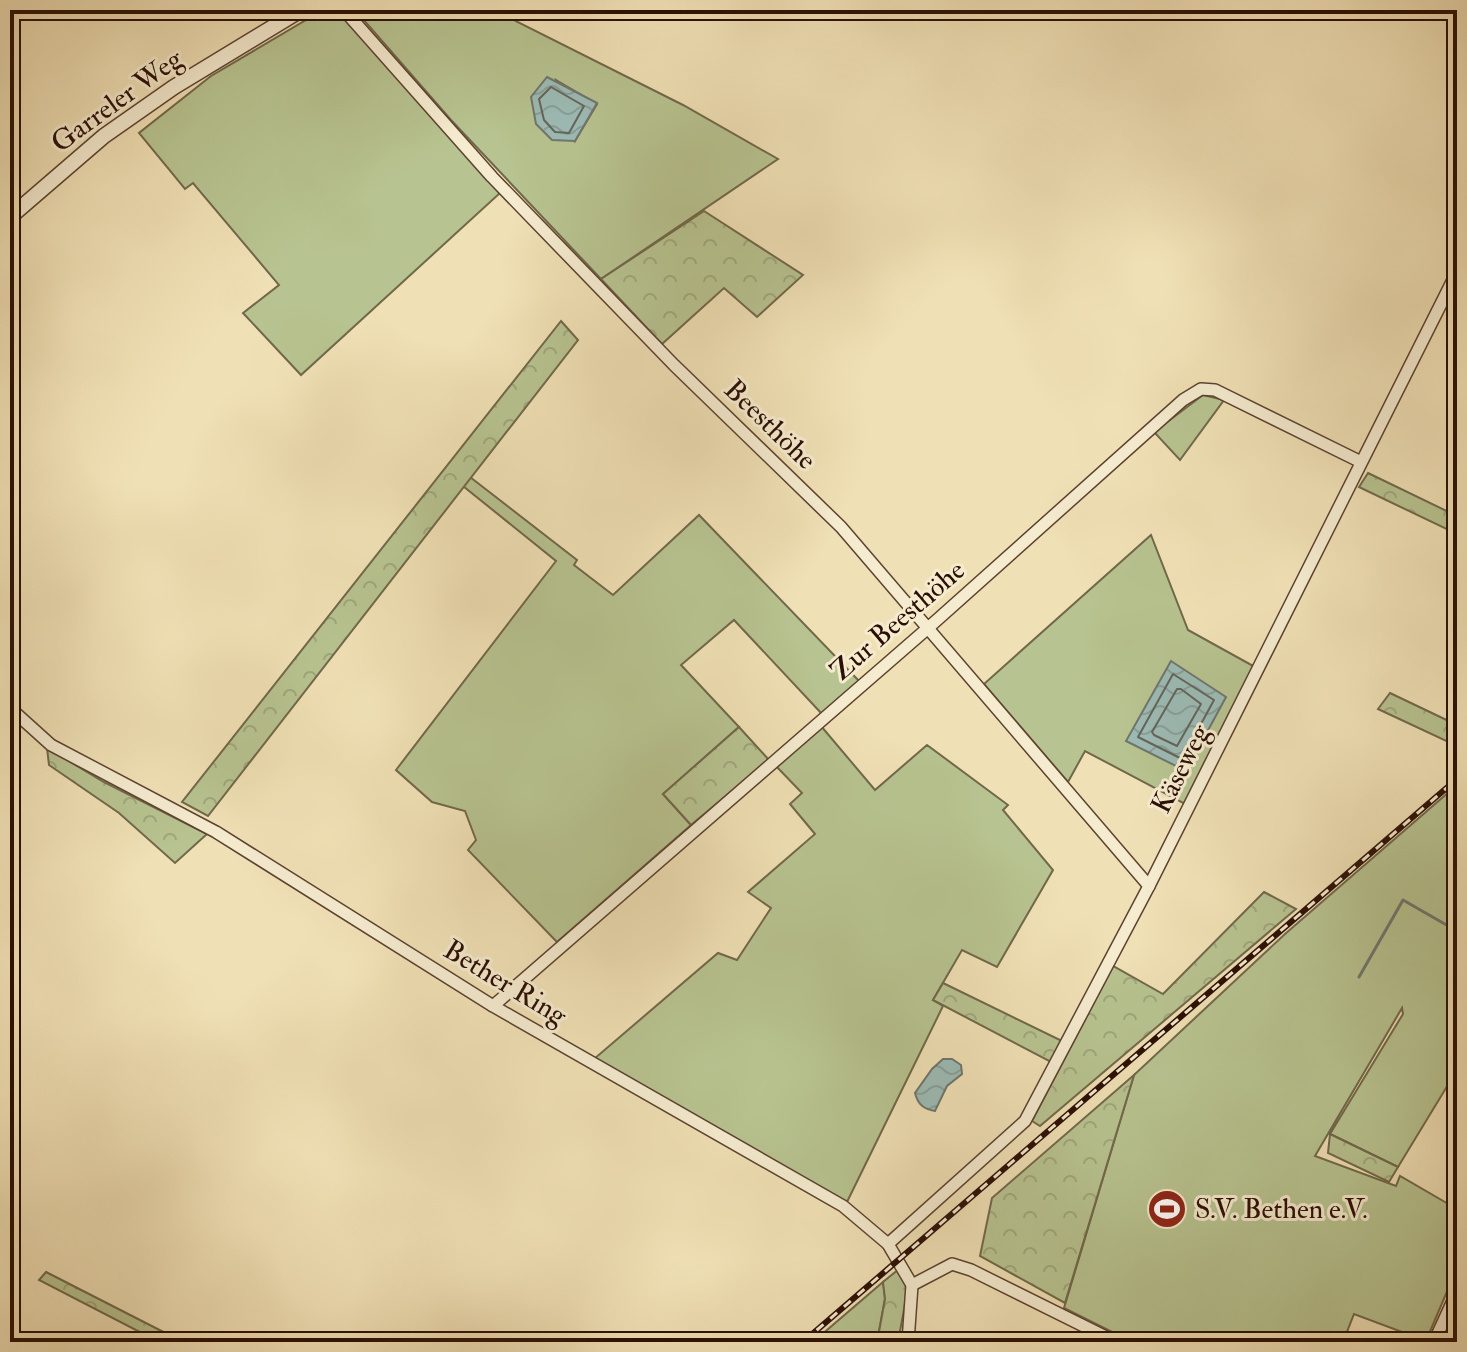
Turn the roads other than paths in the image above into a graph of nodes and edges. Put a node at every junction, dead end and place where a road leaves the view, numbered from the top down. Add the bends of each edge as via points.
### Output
1 (301, 10) edge
2 (344, 10) edge
3 (10, 217) edge
4 (1457, 272) edge
5 (1361, 462) junction
6 (928, 628) junction
7 (10, 708) edge
8 (1149, 886) junction
9 (493, 1006) junction
10 (888, 1244) junction
11 (912, 1285) junction
12 (1457, 1292) edge
13 (908, 1342) edge
14 (1116, 1342) edge
15 (1434, 1342) edge

1 - 3 street, Garreler Weg via 104,136
2 - 6 street, Beesthöhe via 492,177 841,527
4 - 5 street, Käseweg
5 - 6 street, Zur Beesthöhe via 1215,390 1201,389
5 - 8 street, Käseweg
6 - 8 street, Beesthöhe
6 - 9 street, Zur Beesthöhe
7 - 9 street, Bether Ring via 51,745 216,832
8 - 10 street, Käseweg via 1025,1121
9 - 10 street, Bether Ring via 843,1206
10 - 11 street, Bether Ring
11 - 13 street
11 - 14 street via 952,1264
12 - 15 street

